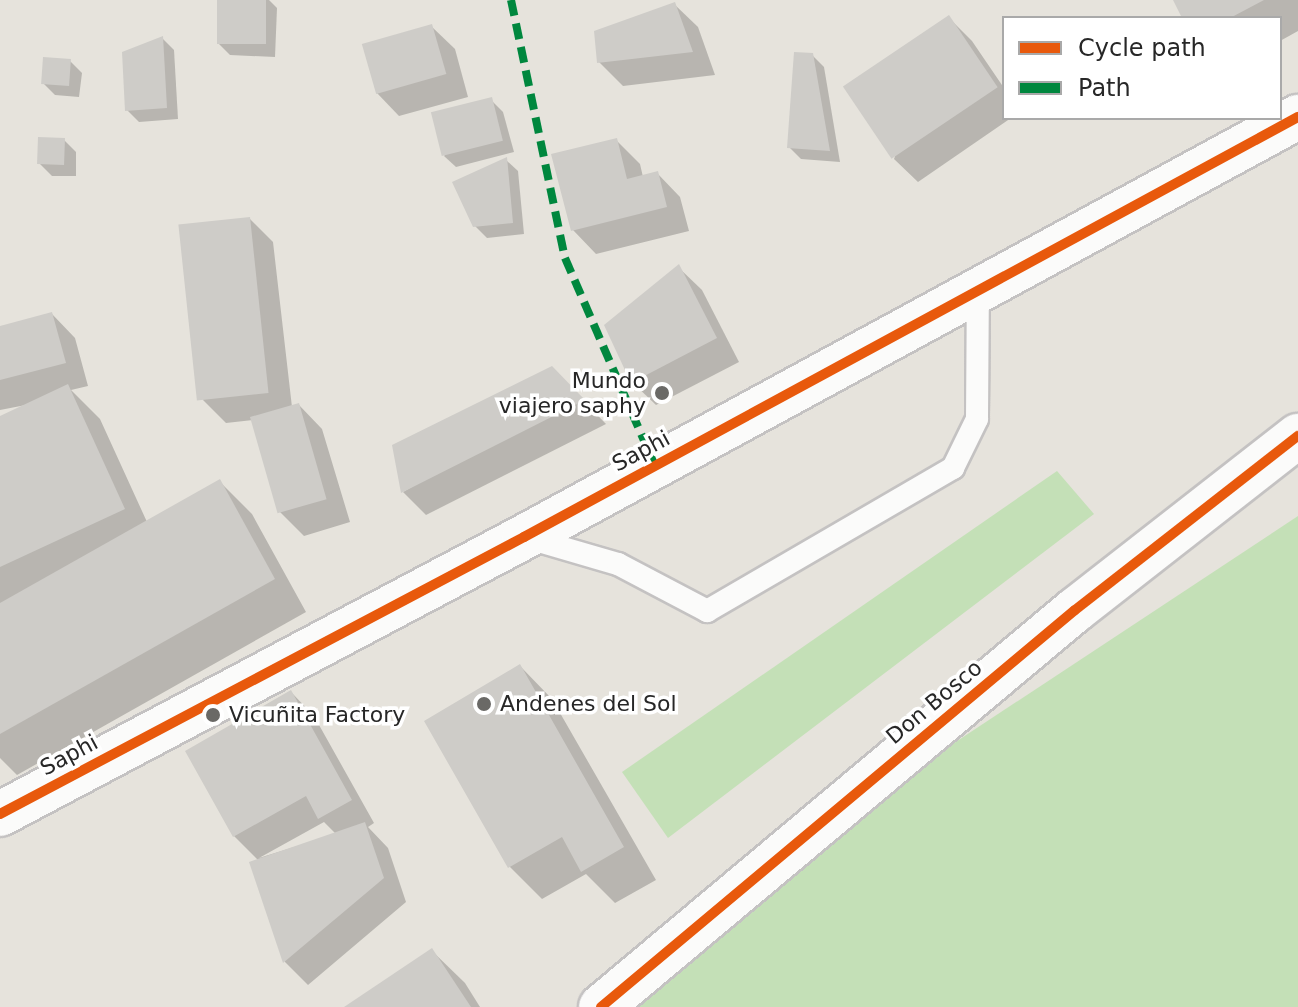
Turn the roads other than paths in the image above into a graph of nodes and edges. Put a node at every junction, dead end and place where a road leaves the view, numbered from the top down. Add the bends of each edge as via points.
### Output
1 (1298, 117) edge
2 (978, 291) junction
3 (1298, 436) edge
4 (524, 537) junction
5 (0, 814) edge
6 (601, 1007) edge

1 - 2 street, Saphi
2 - 4 street, Saphi
2 - 4 lane via 977,419 953,468 707,611 618,564
3 - 6 street, Don Bosco via 1075,610
4 - 5 street, Saphi

